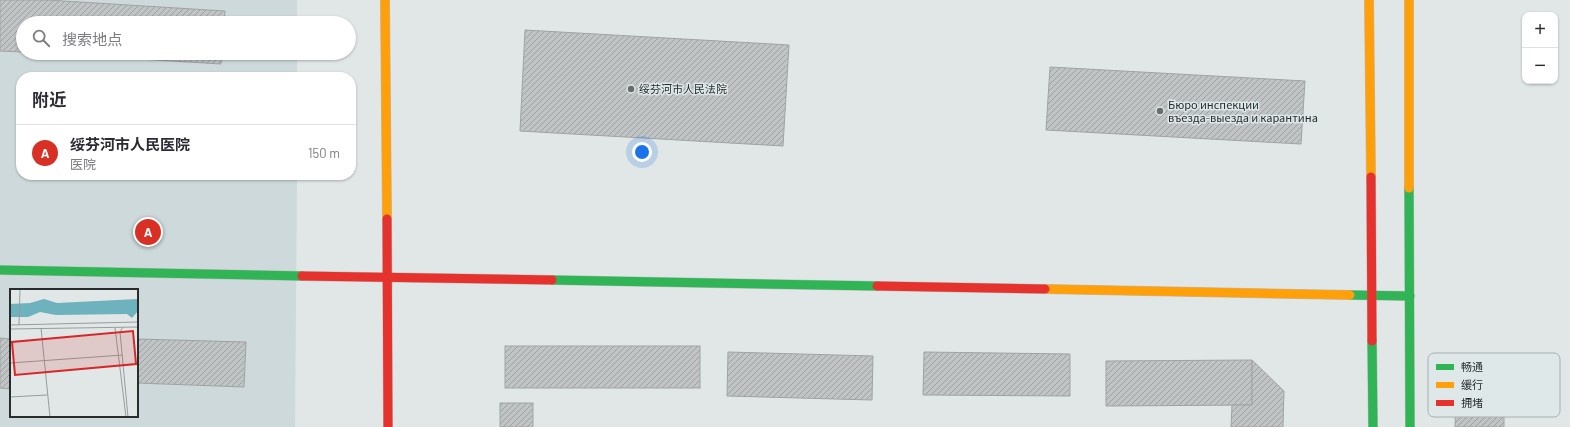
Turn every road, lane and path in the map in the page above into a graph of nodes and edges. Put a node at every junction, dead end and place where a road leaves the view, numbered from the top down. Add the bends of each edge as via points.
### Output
1 (385, 0) edge
2 (1369, 0) edge
3 (1409, 0) edge
4 (0, 270) edge
5 (387, 276) junction
6 (1372, 295) junction
7 (1410, 296) junction
8 (388, 427) edge
9 (1373, 427) edge
10 (1410, 427) edge

1 - 5 street
2 - 6 street
3 - 7 street
4 - 5 street
5 - 6 street
5 - 8 street
6 - 7 street
6 - 9 street
7 - 10 street

